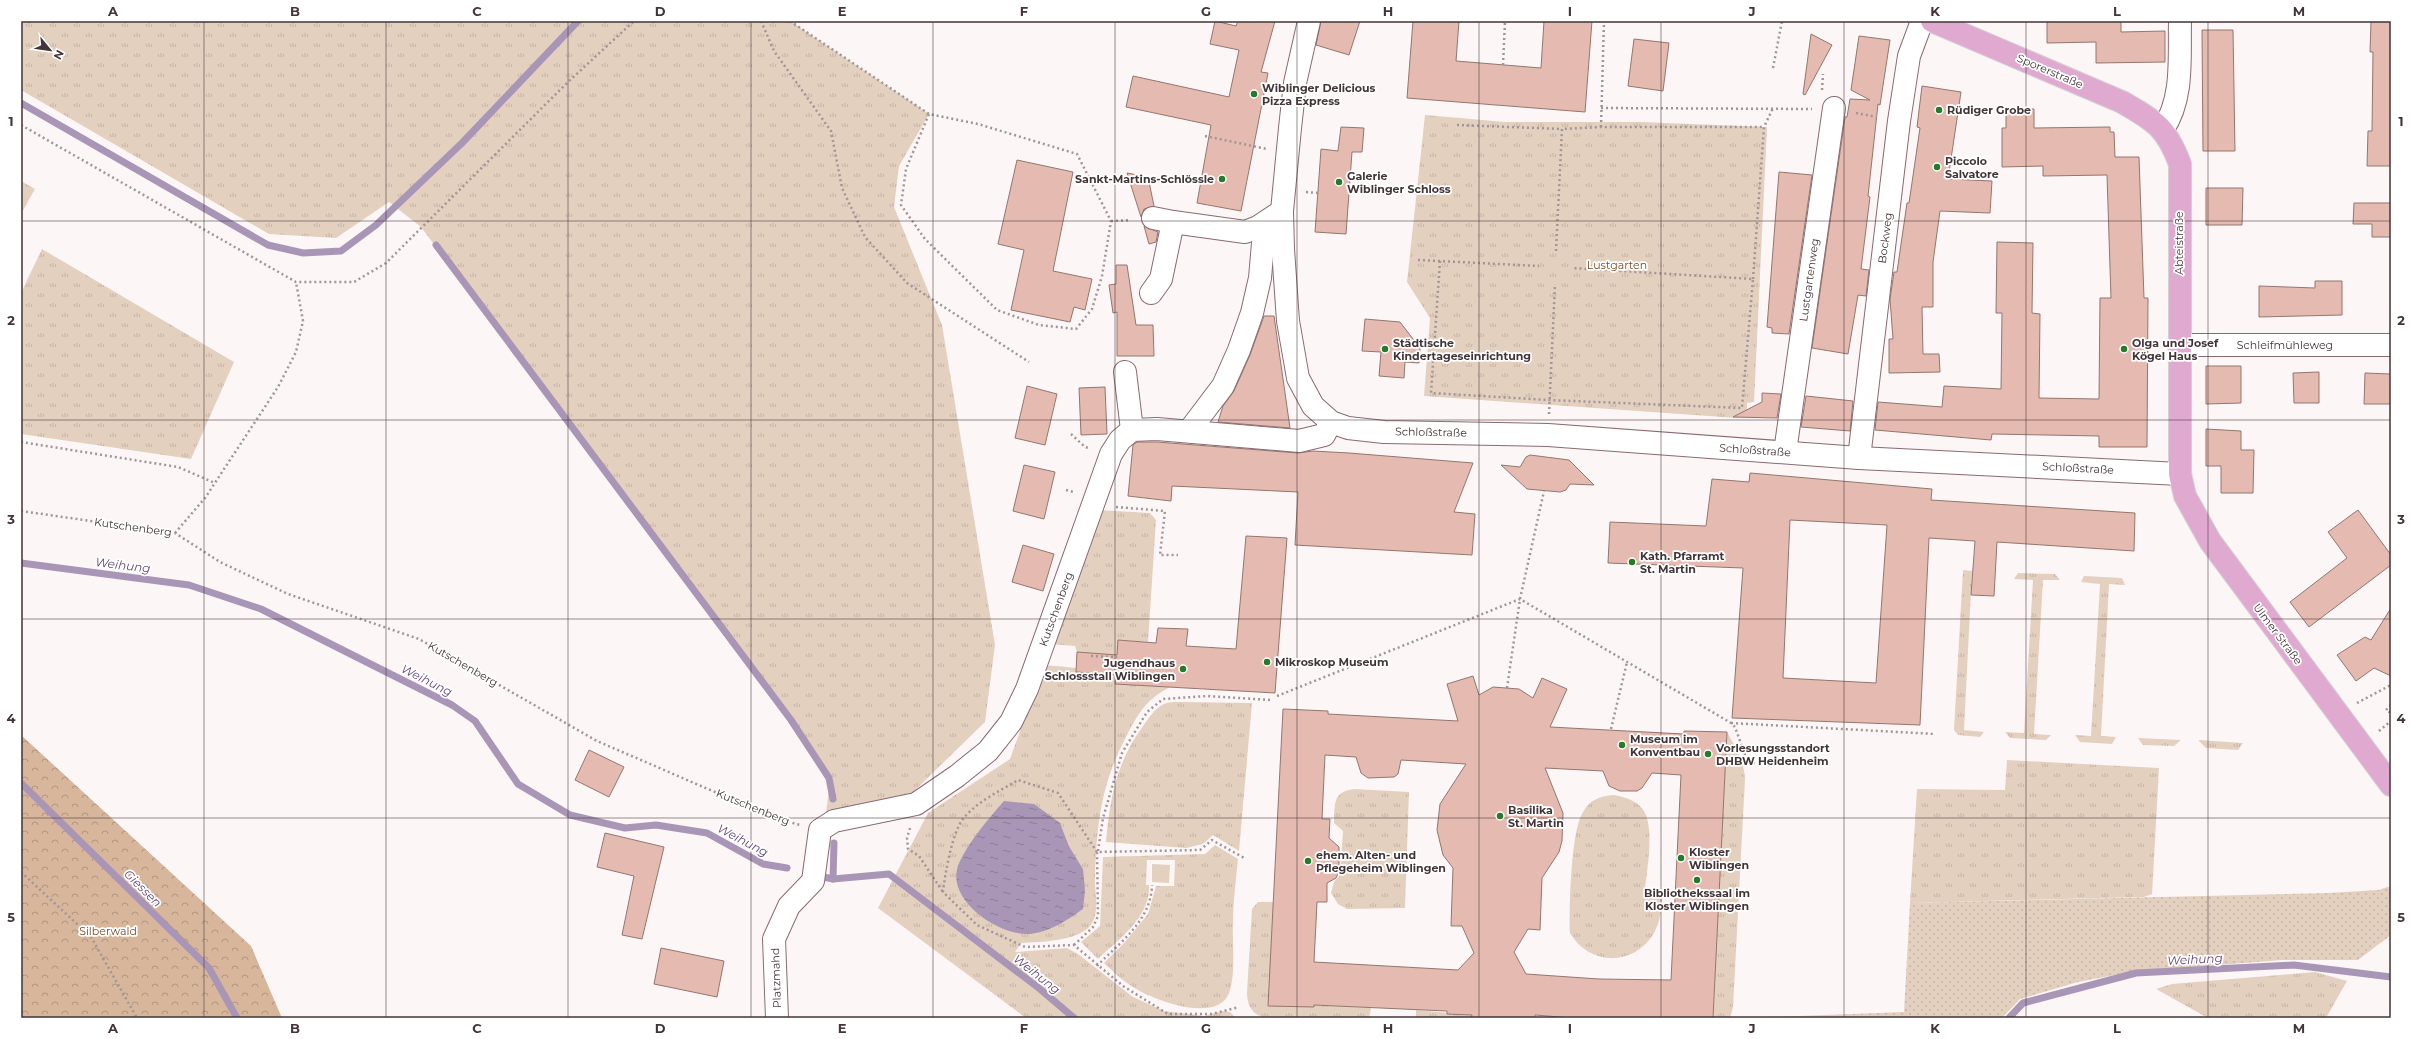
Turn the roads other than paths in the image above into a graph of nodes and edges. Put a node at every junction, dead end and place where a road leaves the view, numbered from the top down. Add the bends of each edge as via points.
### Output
1 (1309, 21) edge
2 (1922, 21) edge
3 (1932, 21) edge
4 (2180, 21) edge
5 (1834, 108) road end
6 (2163, 129) junction
7 (1282, 211) junction
8 (1151, 293) dead end
9 (2179, 345) junction
10 (2391, 345) edge
11 (1125, 372) dead end
12 (1331, 422) junction
13 (1132, 430) junction
14 (1189, 431) junction
15 (1785, 452) junction
16 (1859, 458) junction
17 (2180, 474) junction
18 (2391, 785) edge
19 (820, 830) joint
20 (777, 1018) edge

1 - 7 street, Schloßstraße via 1295,83
2 - 16 street, Bockweg via 1909,56 1899,121
3 - 6 main road, Sporerstraße via 2122,102 2147,116
4 - 6 street via 2177,96 2172,115
5 - 15 street, Lustgartenweg
6 - 9 main road, Abteistraße via 2180,164
7 - 8 street via 1258,227 1245,232 1163,220 1161,279
7 - 12 street, Schloßstraße via 1288,321 1298,378 1313,406
7 - 14 street via 1263,243 1260,278 1252,313 1239,350 1223,386
9 - 10 street, Schleifmühleweg
9 - 17 main road, Abteistraße
11 - 13 street
12 - 14 street via 1324,435 1299,441
12 - 15 street, Schloßstraße via 1348,428 1384,432 1548,436
13 - 14 street
13 - 19 street, Kutschenberg via 1120,440 1111,454 1027,689 1011,722 988,751 916,804 834,821
15 - 16 street, Schloßstraße
16 - 17 street, Schloßstraße
17 - 18 main road, Ulmer Straße via 2186,496 2210,541
19 - 20 street, Platzmahd via 813,881 789,906 774,939

